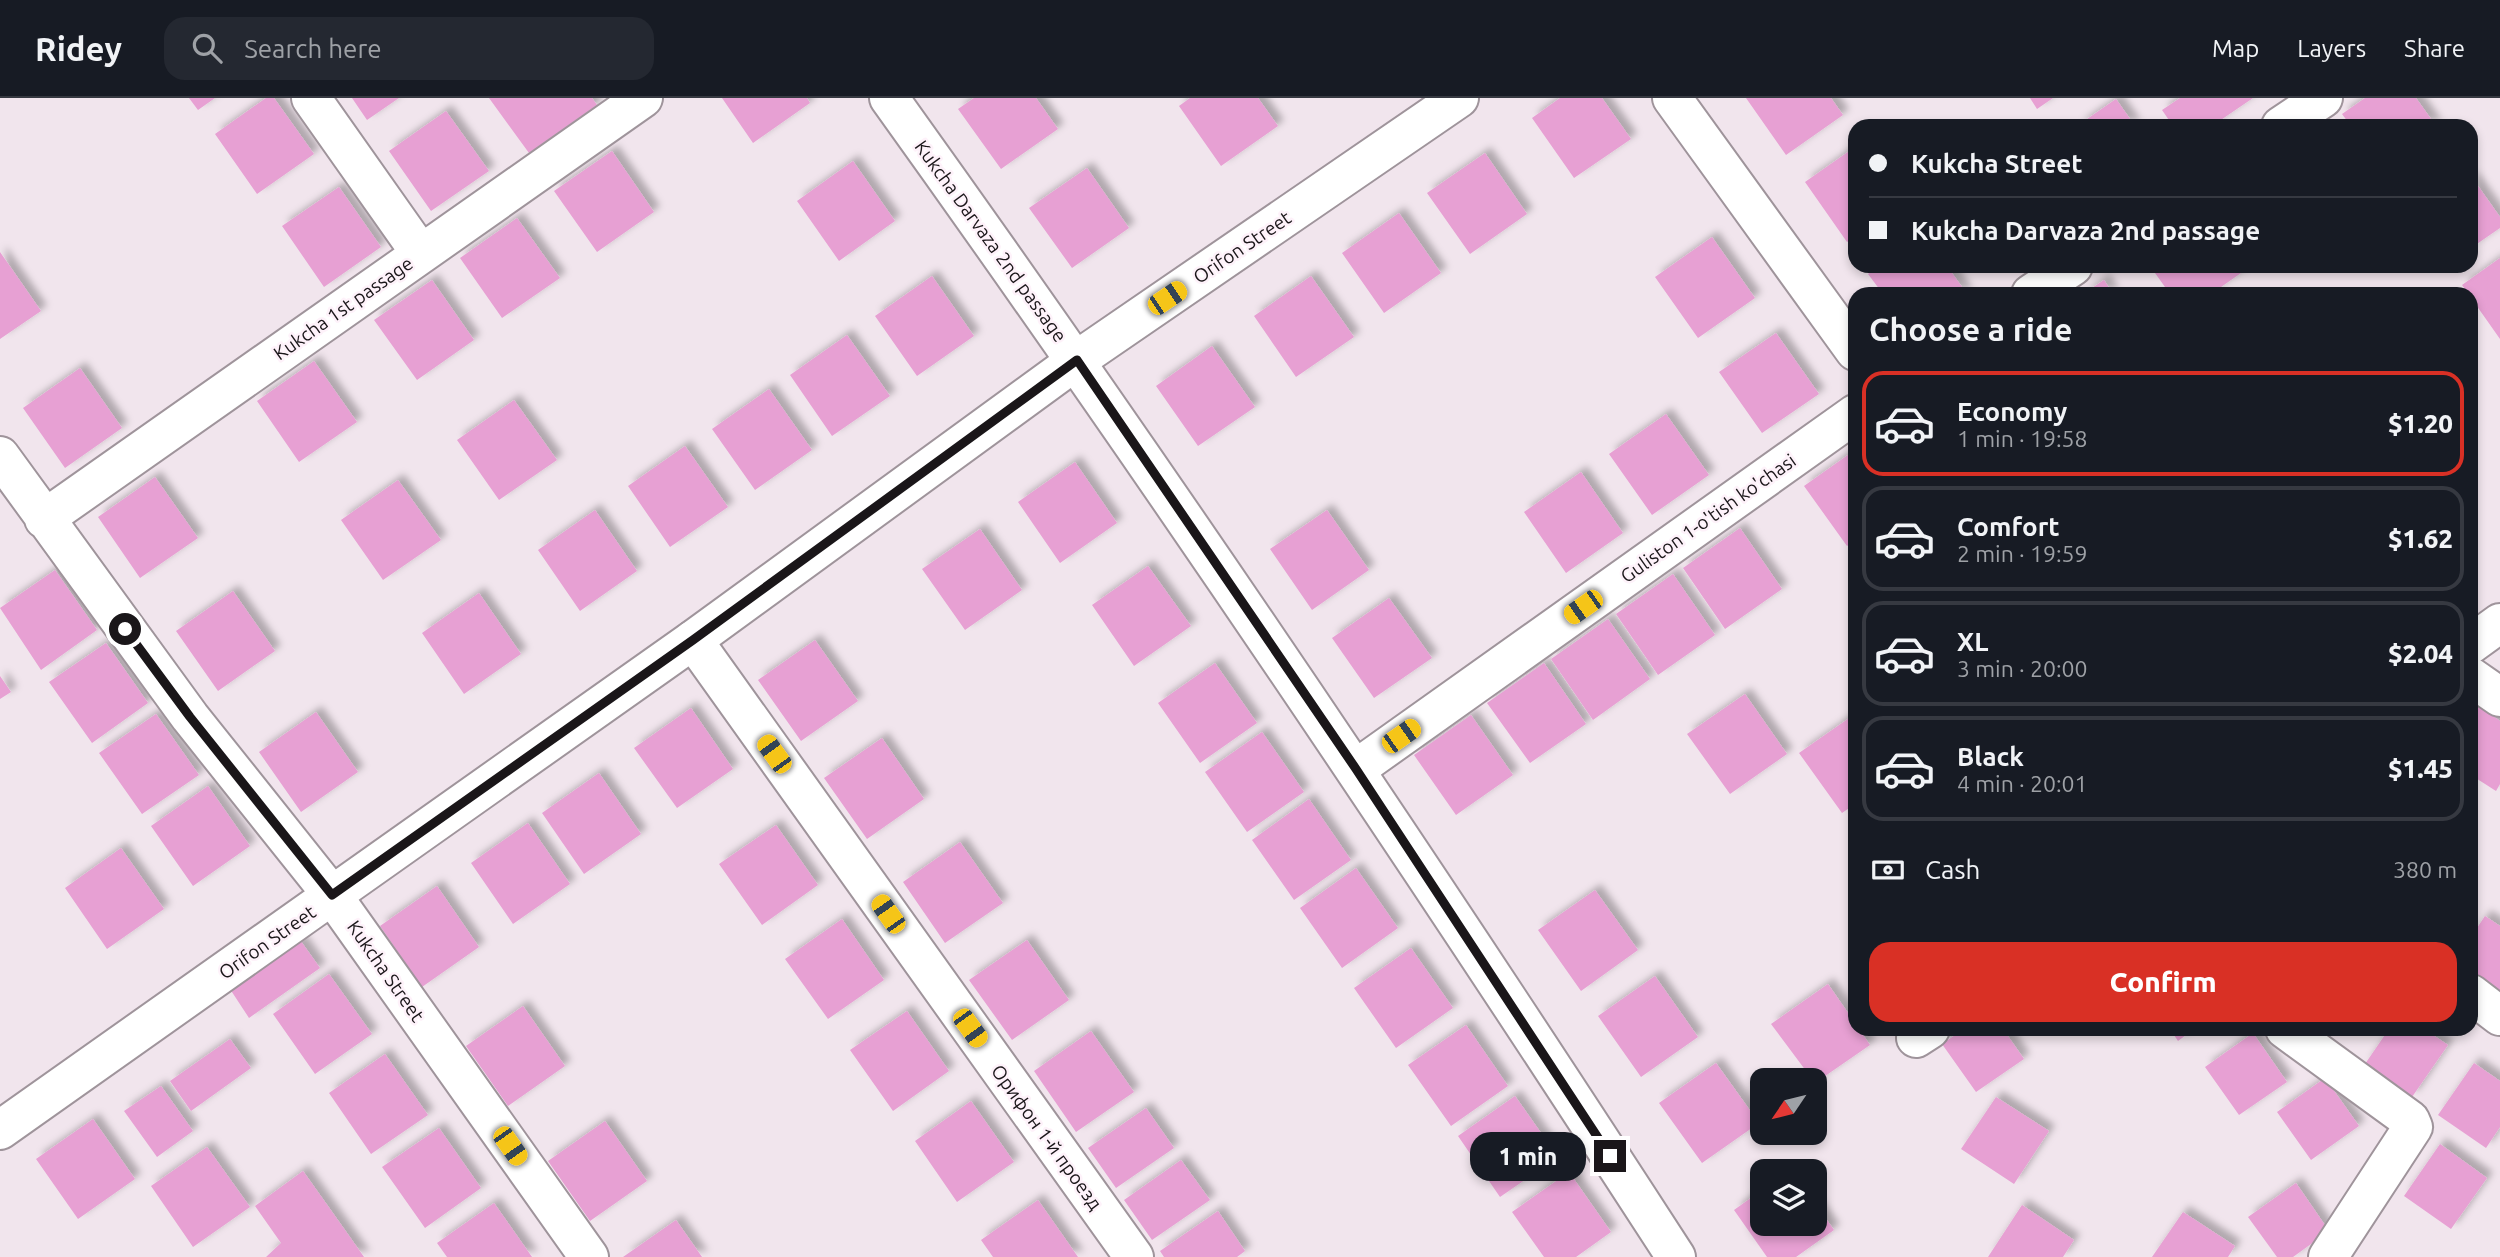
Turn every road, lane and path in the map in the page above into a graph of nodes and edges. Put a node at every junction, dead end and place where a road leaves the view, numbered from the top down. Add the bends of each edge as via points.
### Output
1 (311, 98) edge
2 (643, 98) edge
3 (888, 98) edge
4 (1459, 98) edge
5 (1672, 98) edge
6 (2323, 98) edge
7 (2292, 119) edge
8 (421, 254) junction
9 (2062, 273) edge
10 (2042, 287) edge
11 (1848, 341) edge
12 (1077, 360) junction
13 (1848, 419) edge
14 (0, 456) edge
15 (44, 519) junction
16 (2500, 623) edge
17 (2478, 639) edge
18 (693, 640) junction
19 (2478, 682) edge
20 (2500, 698) edge
21 (1356, 769) junction
22 (332, 895) junction
23 (2478, 999) edge
24 (2500, 1016) edge
25 (2295, 1036) edge
26 (0, 1130) edge
27 (589, 1257) edge
28 (1134, 1257) edge
29 (1676, 1257) edge
30 (2328, 1257) edge

1 - 8 street
2 - 8 street, Kukcha 1st passage
3 - 12 street, Kukcha Darvaza 2nd passage
4 - 12 street, Orifon Street
5 - 11 street
6 - 7 street
8 - 15 street, Kukcha 1st passage
9 - 10 street
12 - 18 street, Orifon Street
12 - 21 street, Kukcha Darvaza 2nd passage
13 - 21 street, Guliston 1-o'tish ko'chasi
14 - 15 street, Kukcha Street
15 - 22 street, Kukcha Street via 190,717
16 - 17 street
18 - 22 street, Orifon Street
18 - 28 street, Орифон 1-й проезд
19 - 20 street
21 - 29 street, Kukcha Darvaza 2nd passage
22 - 26 street, Orifon Street
22 - 27 street, Kukcha Street
23 - 24 street
25 - 30 street via 2410,1120 2413,1127

